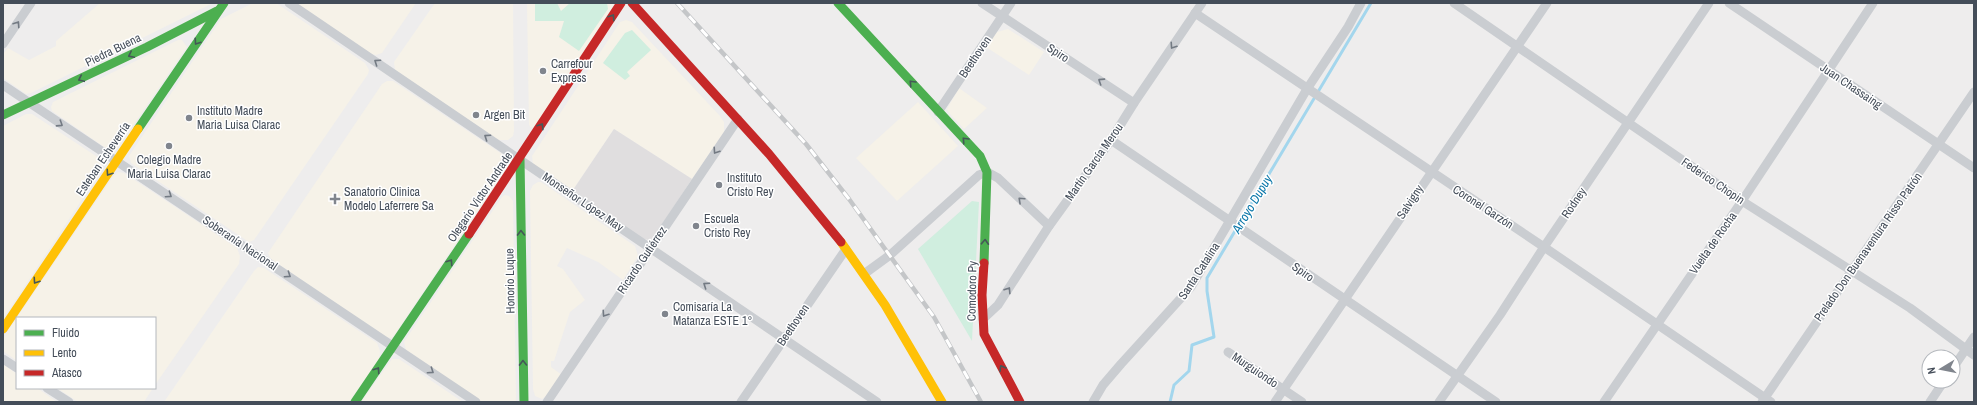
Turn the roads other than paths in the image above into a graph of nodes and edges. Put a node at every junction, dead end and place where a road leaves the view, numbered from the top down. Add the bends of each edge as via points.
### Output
1 (31, 3) edge
2 (232, 3) edge
3 (289, 3) edge
4 (621, 3) edge
5 (632, 3) edge
6 (838, 3) edge
7 (982, 3) edge
8 (1011, 3) edge
9 (1202, 3) edge
10 (1361, 3) edge
11 (1454, 3) edge
12 (1546, 3) edge
13 (1710, 3) edge
14 (1729, 3) edge
15 (1873, 3) edge
16 (221, 6) edge
17 (1195, 14) junction
18 (1002, 16) junction
19 (3, 44) edge
20 (1518, 46) junction
21 (1829, 71) junction
22 (3, 85) edge
23 (1309, 90) junction
24 (1974, 92) edge
25 (27, 103) junction
26 (1134, 103) junction
27 (938, 112) junction
28 (3, 115) edge
29 (738, 119) junction
30 (1628, 124) junction
31 (1111, 140) junction
32 (1938, 144) junction
33 (520, 159) junction
34 (117, 161) junction
35 (1974, 168) edge
36 (987, 172) junction
37 (1430, 172) junction
38 (1742, 201) junction
39 (1232, 222) junction
40 (1049, 226) junction
41 (651, 247) junction
42 (1544, 247) junction
43 (846, 249) junction
44 (1850, 271) junction
45 (864, 274) junction
46 (1345, 300) junction
47 (983, 319) junction
48 (1657, 324) junction
49 (3, 329) edge
50 (1974, 337) edge
51 (784, 339) junction
52 (394, 346) junction
53 (1966, 350) junction
54 (1228, 352) dead end
55 (1974, 355) edge
56 (1961, 357) edge
57 (3, 359) edge
58 (16, 367) edge
59 (1457, 376) junction
60 (49, 389) edge
61 (1283, 389) junction
62 (1939, 389) edge
63 (1766, 401) edge
64 (69, 402) edge
65 (355, 402) edge
66 (476, 402) edge
67 (524, 402) edge
68 (546, 402) edge
69 (741, 402) edge
70 (877, 402) edge
71 (942, 402) edge
72 (1020, 402) edge
73 (1093, 402) edge
74 (1275, 402) edge
75 (1302, 402) edge
76 (1439, 402) edge
77 (1496, 402) edge
78 (1604, 402) edge
79 (1930, 402) edge

19 -> 1 street
2 - 16 street, Piedra Buena
33 -> 3 street, Monseñor López May
33 -> 4 street, Olegario Victor Andrade
5 - 29 street
27 -> 6 street, Comodoro Py
7 - 18 street, Spiro
8 - 18 street, Beethoven
9 - 17 street, Martín García Merou
10 - 23 street, Santa Catalina
11 - 20 street, Federico Chopin
12 - 20 street, Salvigny
13 - 30 street, Rodney
14 - 21 street, Juan Chassaing
15 - 21 street, Vuelta de Rocha
16 -> 25 street, Piedra Buena via 160,41
16 -> 34 street, Esteban Echeverría
17 - 23 street, Coronel Garzón
17 -> 26 street, Martín García Merou
26 -> 18 street, Spiro
18 - 27 street, Beethoven
20 - 30 street, Federico Chopin
20 - 37 street, Salvigny
21 - 32 street, Juan Chassaing
21 - 38 street, Vuelta de Rocha
22 - 25 street, Soberanía Nacional
23 - 37 street, Coronel Garzón
23 - 39 street, Santa Catalina
24 - 32 street, Prelado Don Buenaventura Risso Patrón
25 - 28 street, Piedra Buena
25 -> 34 street, Soberanía Nacional
26 - 31 street, Martín García Merou
36 -> 27 street, Comodoro Py via 980,156
29 -> 41 street, Ricardo Gutiérrez
29 - 43 street
30 - 38 street, Federico Chopin
30 - 42 street, Rodney
31 - 39 street, Spiro
31 - 40 street, Martín García Merou
32 - 35 street, Juan Chassaing
32 - 44 street, Prelado Don Buenaventura Risso Patrón
33 - 41 street, Monseñor López May
52 -> 33 street, Olegario Victor Andrade
67 -> 33 street, Honorio Luque
34 -> 49 street, Esteban Echeverría
34 -> 52 street, Soberanía Nacional
40 -> 36 street, Comodoro Py via 998,178
36 - 45 street via 979,175 890,255
47 -> 36 street, Comodoro Py
37 - 42 street, Coronel Garzón
37 - 46 street, Salvigny
38 - 44 street, Federico Chopin
38 - 48 street, Vuelta de Rocha
39 - 46 street, Spiro
39 - 73 street, Santa Catalina via 1186,294 1142,340 1103,386
47 -> 40 street, Martín García Merou via 998,305
51 -> 41 street, Monseñor López May
41 -> 68 street, Ricardo Gutiérrez
42 - 48 street, Coronel Garzón
42 - 59 street, Rodney
43 - 45 street
43 - 51 street, Beethoven
44 - 53 street, Federico Chopin via 1910,308
44 - 63 street, Prelado Don Buenaventura Risso Patrón
45 - 71 street via 913,350
46 - 59 street, Spiro
46 - 61 street, Salvigny
72 -> 47 street, Comodoro Py via 988,344
48 - 63 street, Coronel Garzón
48 - 78 street, Vuelta de Rocha
50 - 53 street
51 - 69 street, Beethoven
51 - 70 street, Monseñor López May
65 -> 52 street, Olegario Victor Andrade
52 -> 66 street, Soberanía Nacional
53 - 55 street, Federico Chopin
53 - 56 street
54 - 61 street, Murguiondo
57 - 58 street
59 - 76 street, Rodney
59 - 77 street, Spiro
60 - 64 street
61 - 74 street, Salvigny
61 - 75 street, Murguiondo
62 - 79 street

